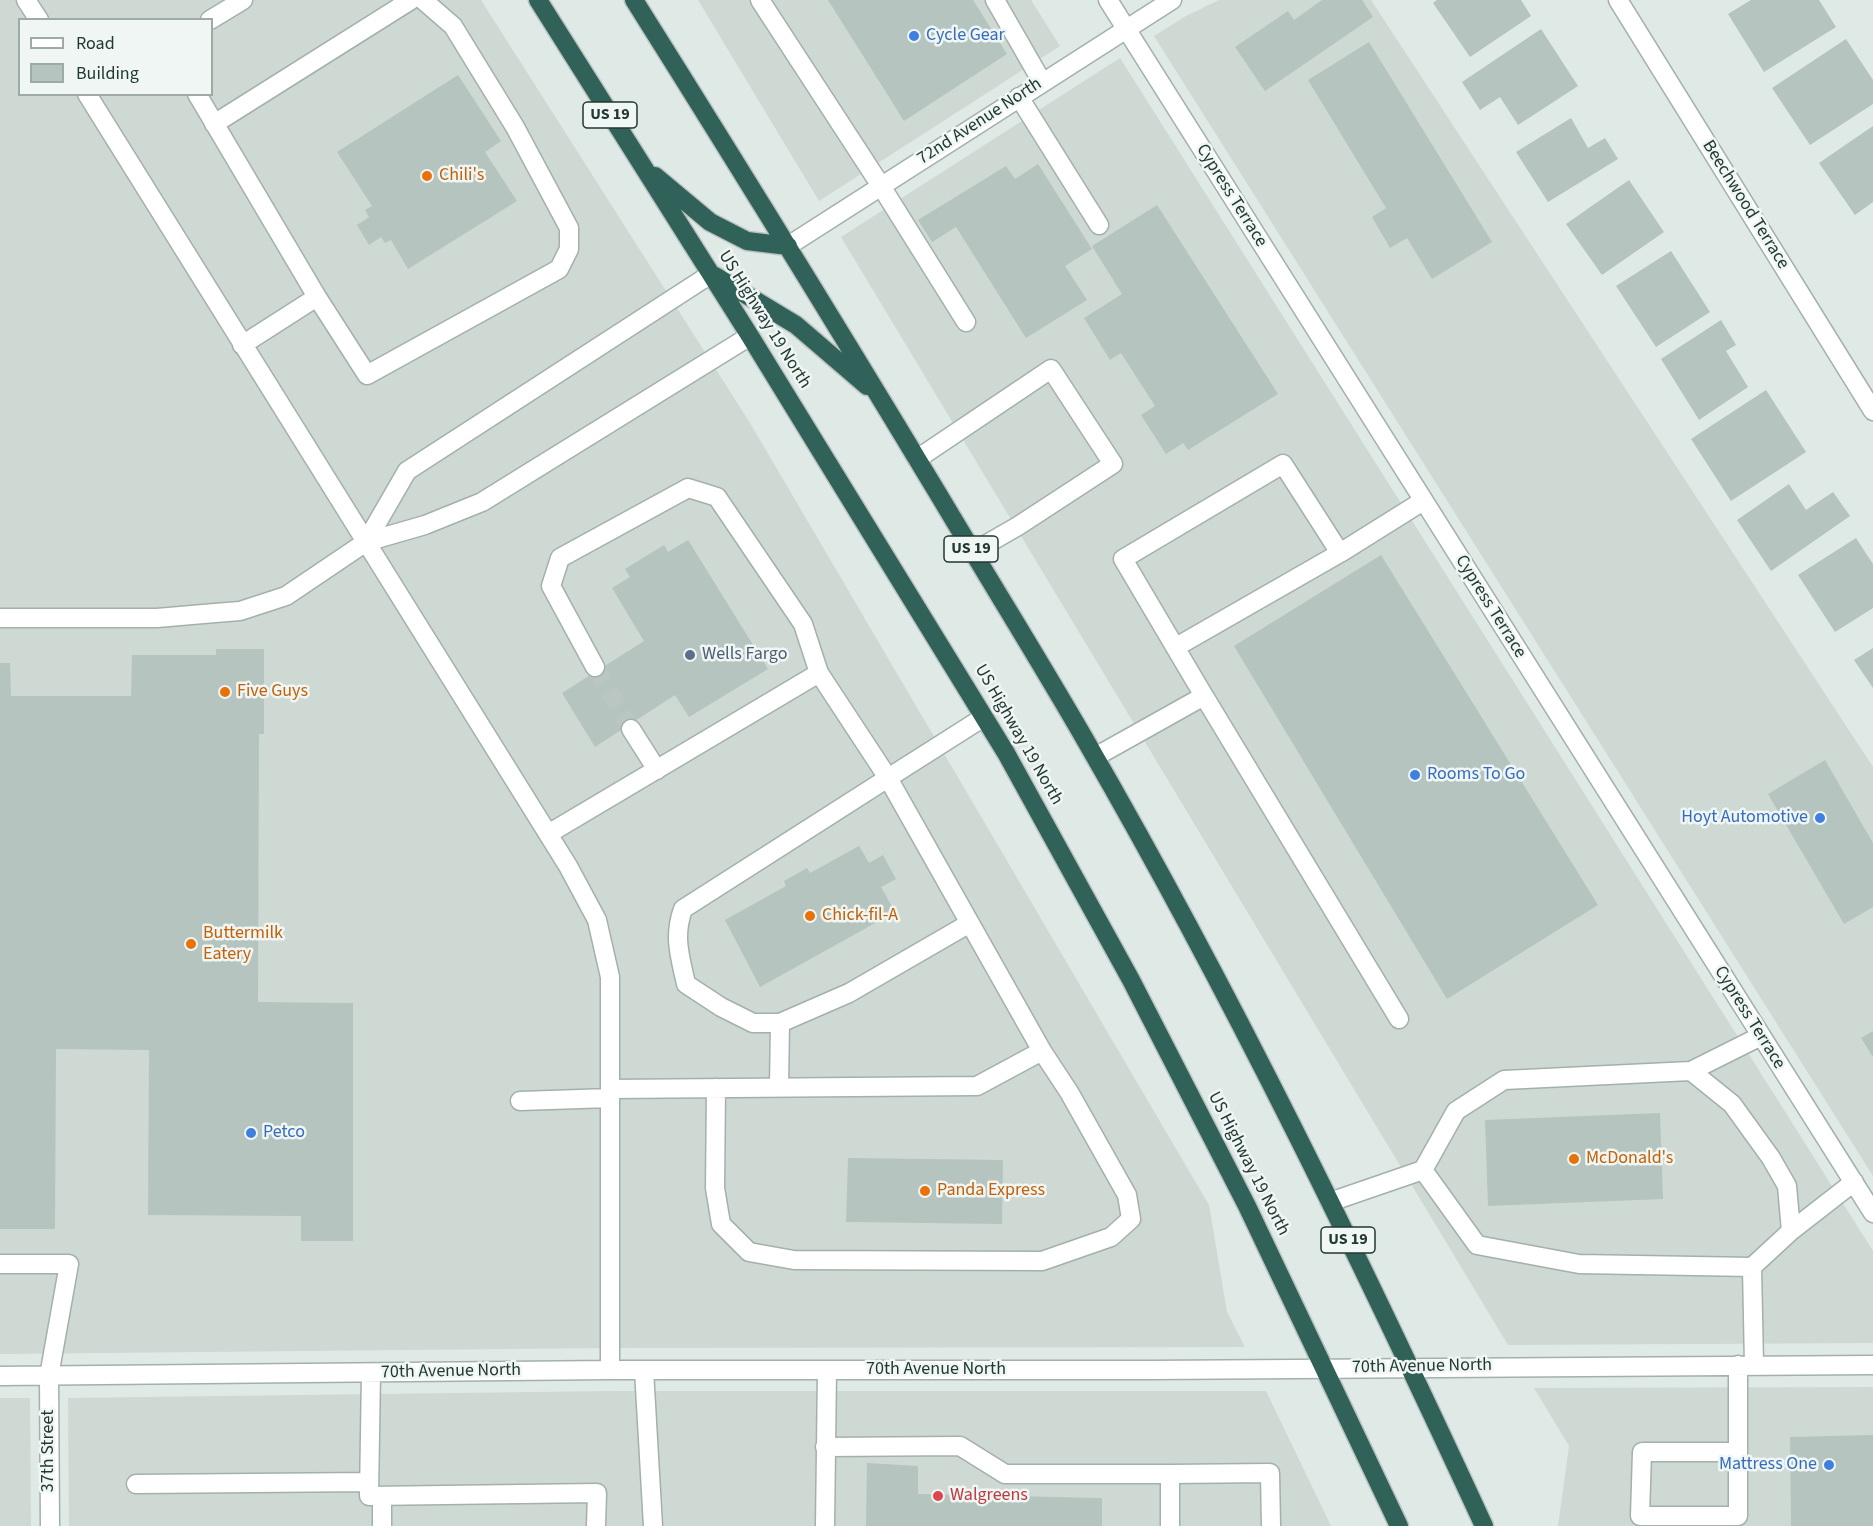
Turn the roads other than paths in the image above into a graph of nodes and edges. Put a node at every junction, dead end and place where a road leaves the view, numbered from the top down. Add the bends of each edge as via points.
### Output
1 (26, 0) edge
2 (243, 0) edge
3 (411, 0) edge
4 (423, 0) edge
5 (538, 0) edge
6 (634, 0) edge
7 (760, 0) edge
8 (995, 0) edge
9 (1108, 0) edge
10 (1172, 0) edge
11 (1618, 0) edge
12 (38, 18) edge
13 (213, 18) edge
14 (1126, 29) junction
15 (1042, 82) junction
16 (89, 96) edge
17 (197, 96) edge
18 (1019, 97) junction
19 (214, 124) junction
20 (642, 165) junction
21 (881, 186) junction
22 (1098, 225) dead end
23 (788, 246) junction
24 (711, 274) junction
25 (317, 297) junction
26 (966, 322) dead end
27 (750, 336) junction
28 (242, 345) junction
29 (880, 397) junction
30 (1873, 411) edge
31 (917, 459) junction
32 (1423, 501) junction
33 (366, 543) junction
34 (973, 552) junction
35 (1340, 553) junction
36 (0, 618) edge
37 (1176, 647) junction
38 (595, 667) tunnel mouth
39 (819, 673) junction
40 (1204, 696) junction
41 (984, 717) junction
42 (631, 729) tunnel mouth
43 (1095, 757) junction
44 (657, 770) junction
45 (888, 778) junction
46 (548, 834) junction
47 (970, 923) junction
48 (1399, 1019) dead end
49 (780, 1023) junction
50 (1761, 1036) junction
51 (1042, 1051) junction
52 (1691, 1071) junction
53 (779, 1087) junction
54 (716, 1088) junction
55 (610, 1094) junction
56 (520, 1101) dead end
57 (1423, 1170) junction
58 (1854, 1182) junction
59 (1330, 1202) junction
60 (1873, 1213) edge
61 (1791, 1231) junction
62 (0, 1264) edge
63 (1752, 1267) junction
64 (1746, 1365) junction
65 (1873, 1365) edge
66 (1325, 1368) junction
67 (1411, 1368) junction
68 (610, 1370) junction
69 (644, 1370) junction
70 (827, 1370) junction
71 (371, 1373) junction
72 (0, 1376) edge
73 (49, 1376) junction
74 (825, 1447) junction
75 (1738, 1452) junction
76 (1170, 1474) junction
77 (369, 1482) junction
78 (136, 1484) dead end
79 (382, 1496) junction
80 (1639, 1521) edge
81 (50, 1526) edge
82 (382, 1526) edge
83 (596, 1526) edge
84 (653, 1526) edge
85 (825, 1526) edge
86 (1170, 1526) edge
87 (1271, 1526) edge
88 (1399, 1526) edge
89 (1484, 1526) edge

1 - 12 street
2 - 13 street
3 - 19 street
4 - 25 street via 453,26 516,127 569,228 569,249 558,269 367,375
5 - 20 highway, US Highway 19 North / US 19
6 - 23 highway, US 19
7 - 21 street
8 - 15 street
9 - 14 street, Cypress Terrace
10 - 14 street, 72nd Avenue North
11 - 30 street, Beechwood Terrace
14 - 15 street, 72nd Avenue North
14 - 32 street, Cypress Terrace
15 - 18 street, 72nd Avenue North
16 - 28 street
17 - 19 street
18 - 21 street, 72nd Avenue North
18 - 22 street
19 - 25 street
20 - 23 highway via 710,222 747,241
20 - 24 highway, US Highway 19 North / US 19
21 - 23 street, 72nd Avenue North
21 - 26 street
23 - 29 highway, US 19
24 - 27 highway, US Highway 19 North / US 19
24 - 29 highway via 796,325
24 - 33 street via 407,471
25 - 28 street
27 - 33 street via 482,501 425,525
27 - 41 highway, US Highway 19 North / US 19
28 - 33 street
29 - 31 highway, US 19
31 - 34 highway, US 19
31 - 34 street via 1051,369 1113,464
32 - 35 street
32 - 50 street, Cypress Terrace
33 - 36 street via 286,596 240,611 157,618
33 - 46 street
34 - 43 highway, US 19
35 - 37 street
35 - 37 street via 1283,464 1123,559
37 - 40 street
38 - 39 street via 551,586 560,558 688,488 717,496 803,624
39 - 44 street
39 - 45 street
40 - 43 street
40 - 48 street
41 - 45 street
41 - 66 highway, US Highway 19 North / US 19 via 1131,980
42 - 44 street
43 - 59 highway, US 19 via 1192,932
44 - 46 street
45 - 47 street
45 - 49 street via 683,909 678,924 678,948 687,984 753,1023
46 - 55 street via 597,920 610,977
47 - 49 street via 849,993
47 - 51 street
49 - 53 street
50 - 52 street
50 - 58 street, Cypress Terrace
51 - 53 street via 977,1086
51 - 54 street via 1127,1195 1131,1220 1111,1237 1042,1261 794,1260 749,1252 721,1224 715,1188
52 - 57 street via 1504,1080 1456,1111
52 - 61 street via 1732,1104 1771,1158 1787,1186
53 - 54 street
54 - 55 street
55 - 56 street
55 - 68 street
57 - 59 street
57 - 63 street via 1478,1245 1579,1263
58 - 60 street, Cypress Terrace
58 - 61 street
59 - 67 highway, US 19
61 - 63 street
62 - 73 street, 37th Street via 69,1263
63 - 64 street
64 - 65 street, 70th Avenue North
64 - 67 street, 70th Avenue North
64 - 75 street
66 - 67 street, 70th Avenue North
66 - 70 street, 70th Avenue North
66 - 88 highway, US Highway 19 North / US 19
67 - 89 highway, US 19
68 - 69 street, 70th Avenue North
68 - 71 street, 70th Avenue North
69 - 70 street, 70th Avenue North
69 - 84 street
70 - 74 street
71 - 73 street, 70th Avenue North
71 - 77 street
72 - 73 street, 70th Avenue North
73 - 81 street, 37th Street
74 - 76 street via 960,1446 1005,1474
74 - 85 street
75 - 80 street via 1738,1516
75 - 80 street via 1642,1452
76 - 86 street
76 - 87 street via 1270,1473
77 - 78 street
77 - 79 street via 369,1496
79 - 82 street
79 - 83 street via 597,1493

